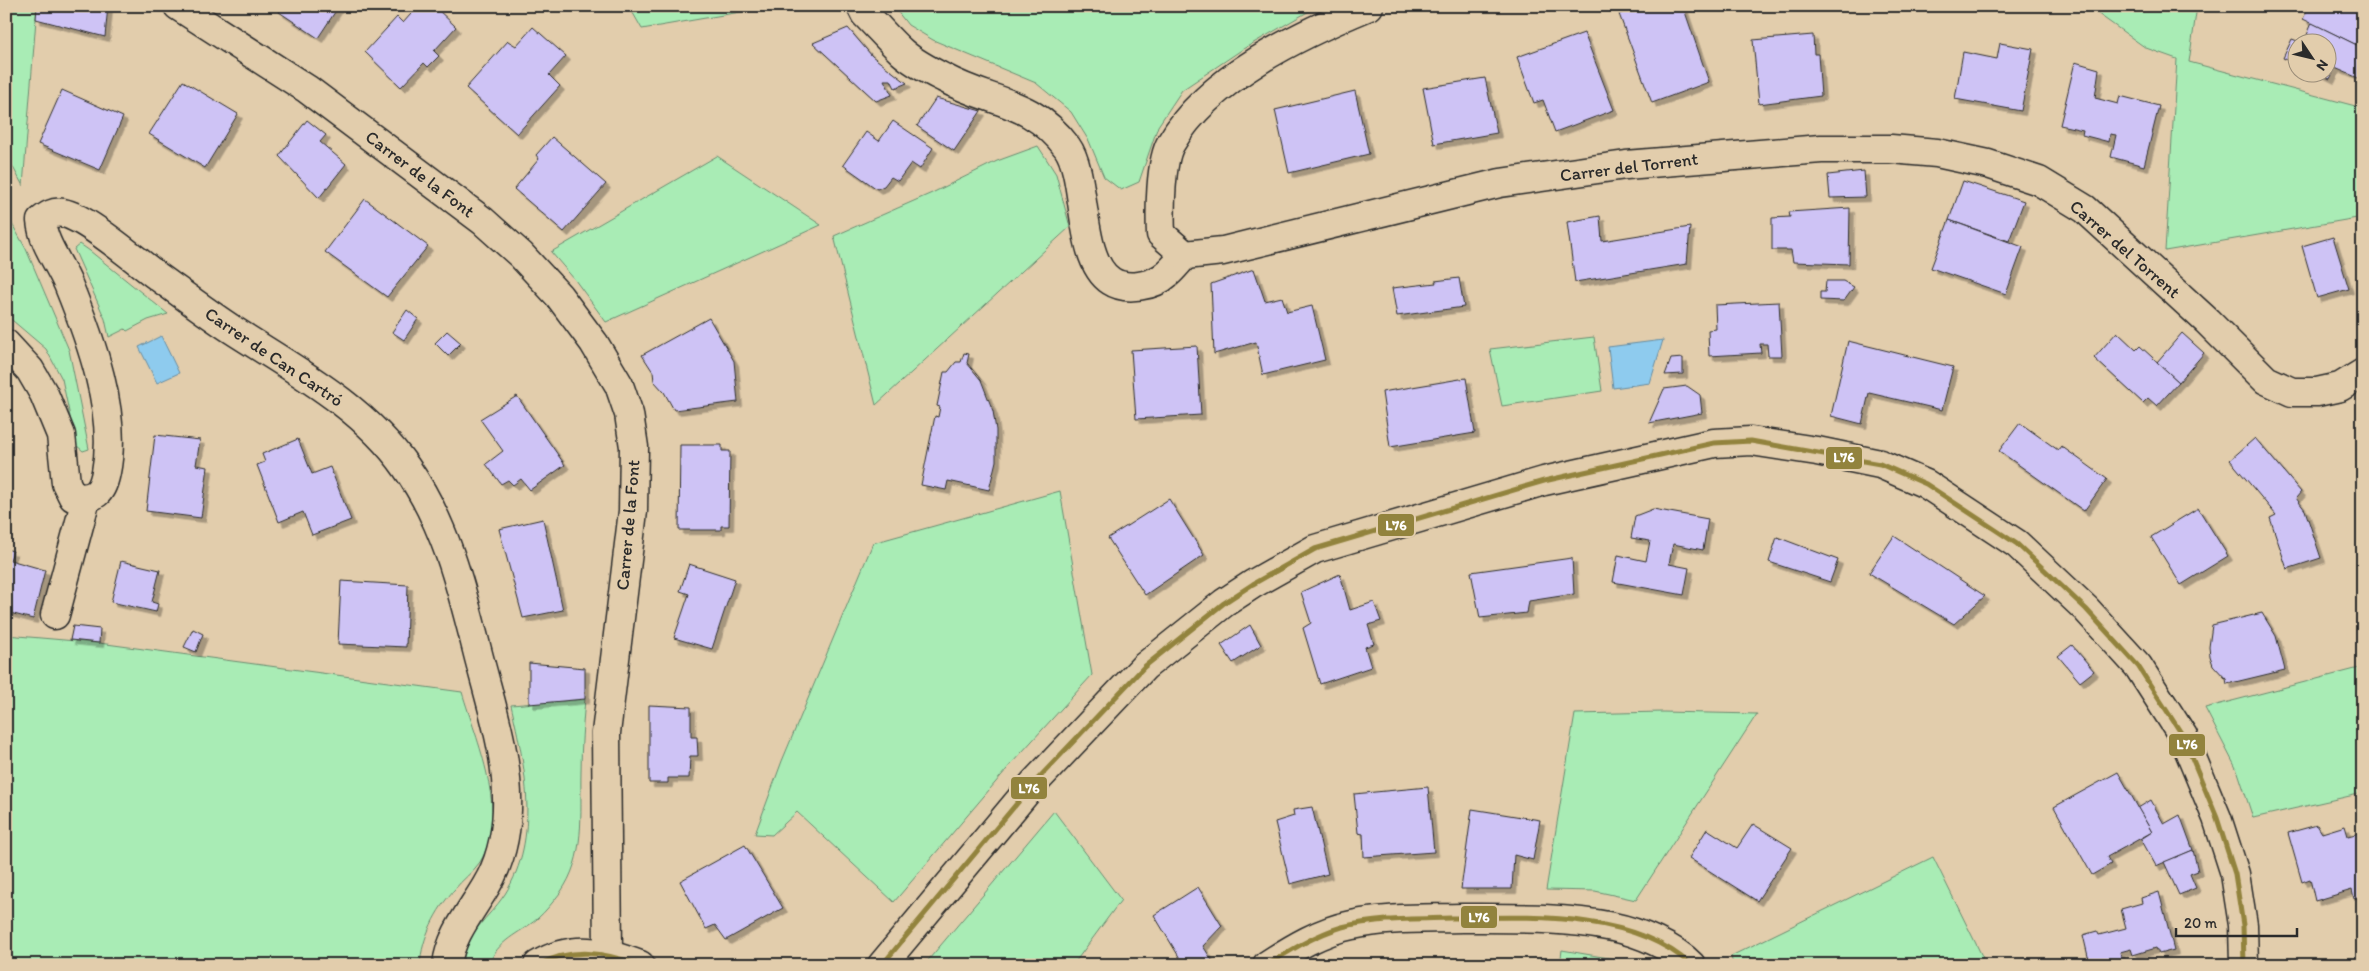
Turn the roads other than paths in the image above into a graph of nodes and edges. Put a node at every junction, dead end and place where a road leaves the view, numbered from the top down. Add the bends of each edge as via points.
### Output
1 (178, 6) edge
2 (861, 6) edge
3 (1369, 6) edge
4 (1185, 255) junction
5 (6, 344) edge
6 (2363, 373) edge
7 (86, 499) junction
8 (55, 615) dead end
9 (608, 954) junction
10 (447, 965) edge
11 (538, 965) edge
12 (640, 965) edge
13 (882, 965) edge
14 (1266, 965) edge
15 (1692, 965) edge
16 (2244, 965) edge

1 - 9 street, Carrer de la Font via 307,89 483,221 559,296 594,343 619,385 629,414 634,447 632,511 606,733
2 - 4 street via 904,54 945,79 1025,109 1048,124 1068,149 1077,175 1090,245 1100,270 1111,282 1135,288 1166,276
3 - 4 street via 1300,37 1262,59 1222,87 1191,116 1170,144 1159,208 1161,234
4 - 6 street, Carrer del Torrent via 1223,250 1500,183 1626,165 1821,149 1936,153 1988,164 2039,181 2085,209 2200,314 2266,380 2292,392 2317,392 2340,387
5 - 7 street via 30,370 44,394 61,434 66,483 73,496
7 - 8 street
7 - 10 street, Carrer de Can Cartró via 95,495 104,484 111,451 94,353 67,283 42,234 41,221 48,215 61,212 92,228 230,328 336,396 375,431 406,467 438,523 463,596 490,703 503,758 507,810 497,864 463,922
9 - 11 street via 562,953
9 - 12 street
13 - 16 street via 1034,783 1144,667 1252,584 1315,549 1544,481 1714,443 1751,441 1880,464 1926,484 2017,544 2086,609 2138,666 2183,736 2217,818 2234,874
14 - 15 street via 1302,942 1351,925 1398,919 1536,918 1614,927 1676,953

